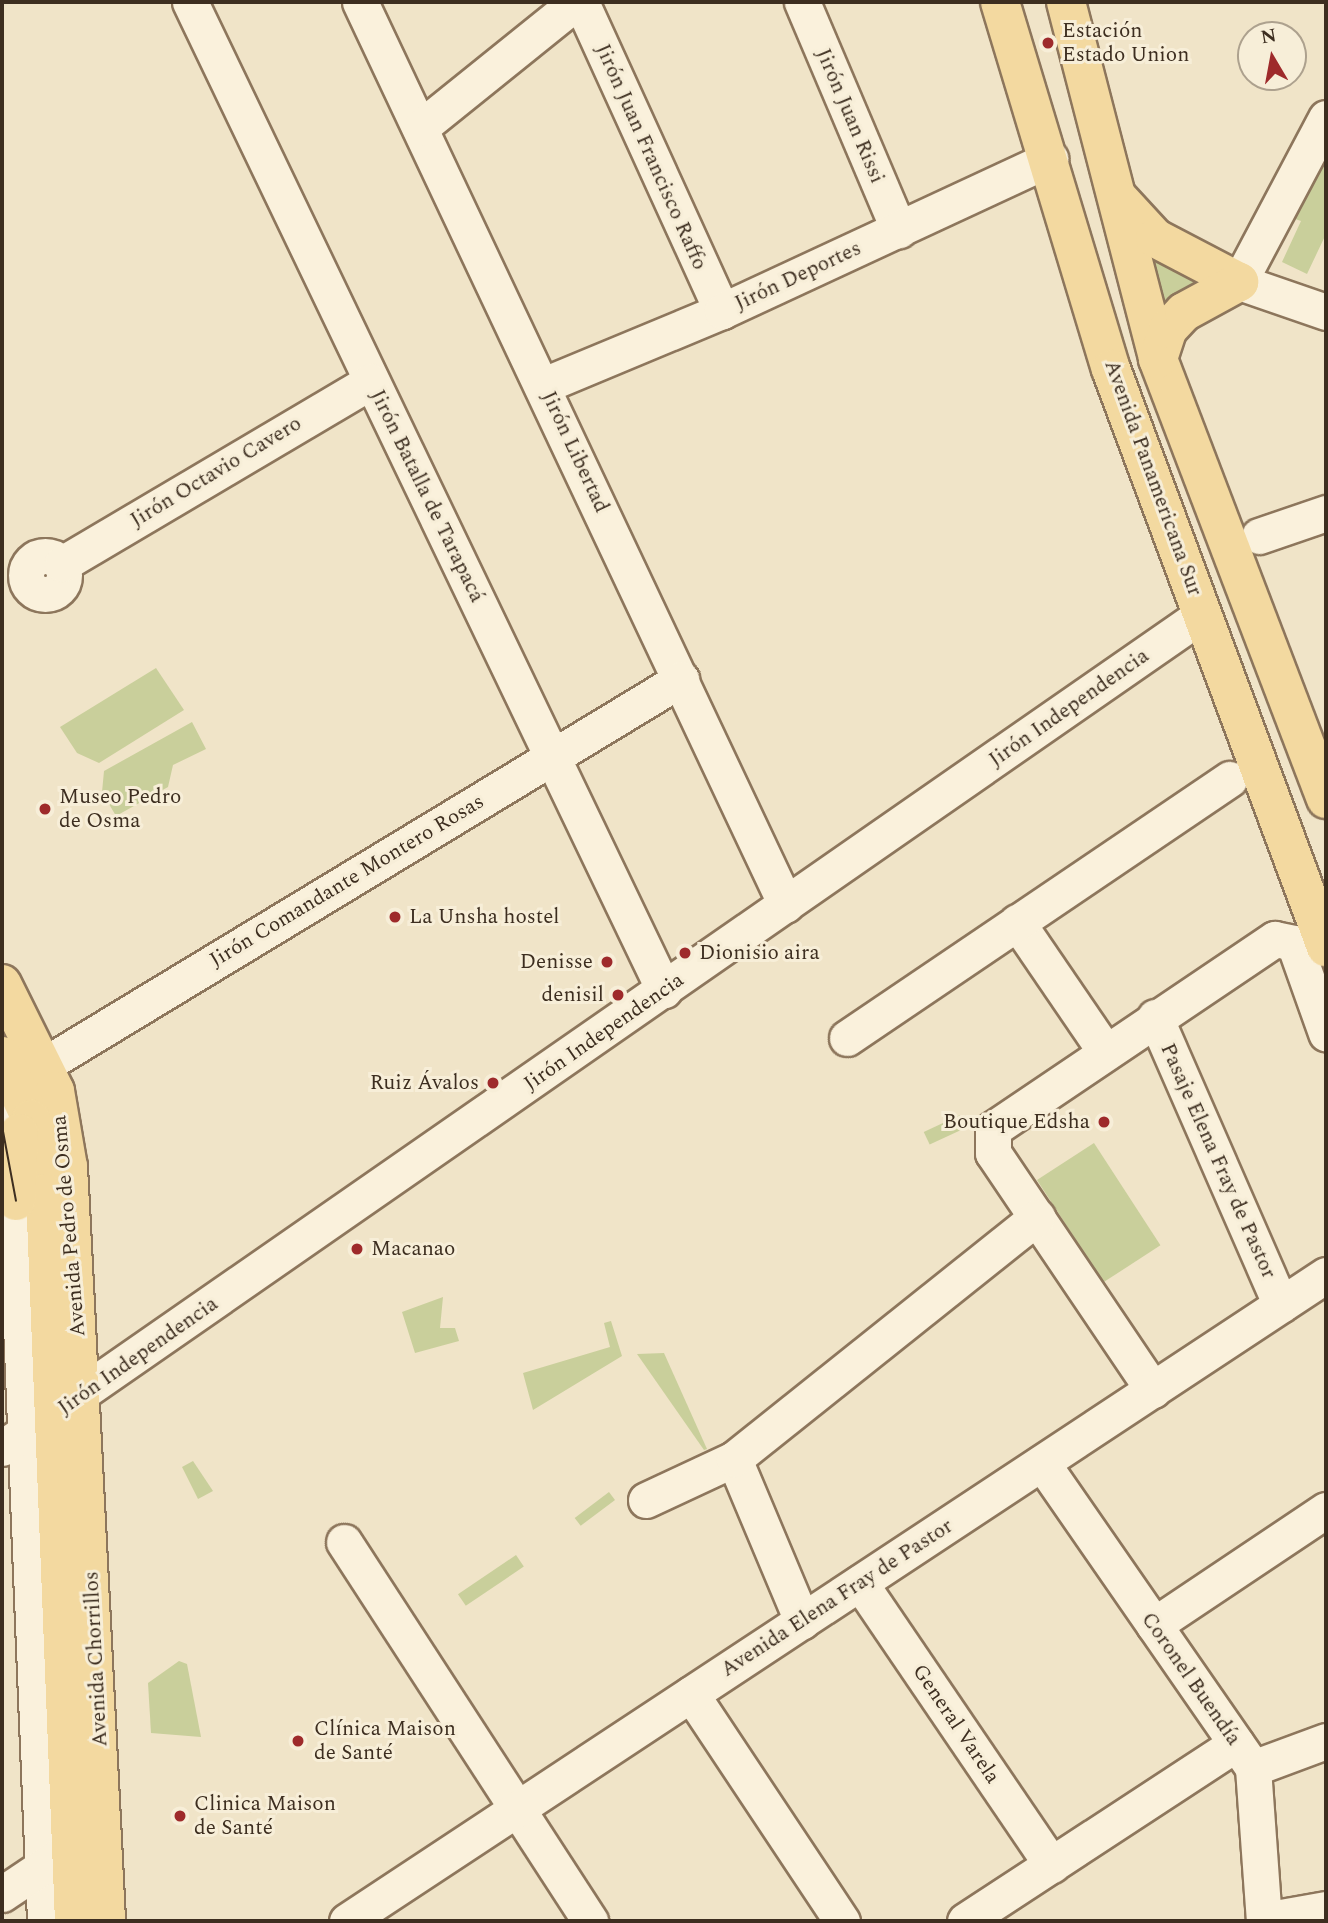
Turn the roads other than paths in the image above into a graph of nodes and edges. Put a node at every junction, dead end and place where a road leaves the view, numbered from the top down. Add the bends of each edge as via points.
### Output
1 (190, 2) edge
2 (360, 2) edge
3 (579, 2) edge
4 (802, 2) edge
5 (1000, 2) edge
6 (1066, 2) edge
7 (1326, 118) edge
8 (420, 128) junction
9 (1050, 159) junction
10 (899, 230) junction
11 (1142, 242) junction
12 (1239, 282) junction
13 (1090, 293) junction
14 (722, 311) junction
15 (1326, 312) edge
16 (1158, 359) junction
17 (371, 381) junction
18 (544, 386) junction
19 (1326, 513) edge
20 (1259, 536) dead end
21 (62, 564) dead end
22 (1203, 614) junction
23 (681, 679) junction
24 (552, 756) junction
25 (1230, 779) dead end
26 (1326, 799) edge
27 (786, 905) junction
28 (1017, 922) junction
29 (1310, 945) edge
30 (2, 984) edge
31 (664, 990) junction
32 (1155, 1017) junction
33 (1326, 1033) edge
34 (847, 1038) dead end
35 (1105, 1051) junction
36 (2, 1056) edge
37 (23, 1091) edge
38 (2, 1156) edge
39 (16, 1202) junction
40 (1037, 1217) junction
41 (1326, 1275) edge
42 (1281, 1306) junction
43 (1141, 1384) junction
44 (40, 1423) edge
45 (734, 1459) junction
46 (1042, 1463) junction
47 (646, 1500) dead end
48 (1326, 1510) edge
49 (344, 1542) dead end
50 (860, 1583) junction
51 (804, 1605) junction
52 (1154, 1625) junction
53 (691, 1694) junction
54 (1326, 1741) edge
55 (84, 1748) junction
56 (1245, 1756) junction
57 (516, 1810) junction
58 (57, 1857) junction
59 (1052, 1864) junction
60 (2, 1894) edge
61 (1326, 1909) edge
62 (45, 1921) edge
63 (74, 1921) edge
64 (106, 1921) edge
65 (347, 1921) edge
66 (590, 1921) edge
67 (842, 1921) edge
68 (965, 1921) edge
69 (1264, 1921) edge

1 - 17 street, Jirón Batalla de Tarapacá
2 - 8 street, Jirón Libertad
3 - 8 street
3 - 14 street, Jirón Juan Francisco Raffo
4 - 10 street, Jirón Juan Rissi
5 - 9 main road, Avenida Panamericana Sur
6 - 11 main road via 1118,198
7 - 12 street
8 - 18 street, Jirón Libertad
9 - 10 street, Jirón Deportes
9 - 13 main road, Avenida Panamericana Sur
10 - 14 street, Jirón Deportes
11 - 12 main road
11 - 13 main road via 1113,256
11 - 16 main road
12 - 15 street
12 - 16 main road via 1184,312 1168,329
13 - 22 main road, Avenida Panamericana Sur
14 - 18 street, Jirón Deportes
16 - 26 main road
17 - 21 street, Jirón Octavio Cavero
17 - 24 street, Jirón Batalla de Tarapacá
18 - 23 street, Jirón Libertad
19 - 20 street
22 - 27 street, Jirón Independencia
22 - 29 main road, Avenida Panamericana Sur
23 - 24 street, Jirón Comandante Montero Rosas
23 - 27 street, Jirón Libertad
24 - 31 street, Jirón Batalla de Tarapacá
24 - 37 street, Jirón Comandante Montero Rosas
25 - 28 street
27 - 31 street, Jirón Independencia
28 - 34 street
28 - 35 street
29 - 32 street via 1266,943
29 - 33 street
30 - 37 main road, Avenida Pedro de Osma
31 - 44 street, Jirón Independencia
32 - 35 street
32 - 42 street, Pasaje Elena Fray de Pastor
35 - 40 street via 989,1135 993,1153
36 - 37 main road, Avenida Pedro de Osma
37 - 39 main road
37 - 44 main road, Avenida Pedro de Osma via 44,1184
38 - 39 street
39 - 44 street
40 - 43 street
40 - 45 street
41 - 42 street, Avenida Elena Fray de Pastor
42 - 43 street, Avenida Elena Fray de Pastor
43 - 46 street, Avenida Elena Fray de Pastor
43 - 51 street
44 - 55 main road, Avenida Chorrillos via 78,1625
44 - 58 street, Avenida Chorrillos
45 - 47 street
45 - 51 street
46 - 50 street, Avenida Elena Fray de Pastor
46 - 52 street, Coronel Buendía
48 - 52 street
49 - 57 street
50 - 51 street, Avenida Elena Fray de Pastor
50 - 59 street, General Varela
51 - 53 street, Avenida Elena Fray de Pastor
52 - 56 street, Coronel Buendía
53 - 57 street, Avenida Elena Fray de Pastor
53 - 67 street
54 - 56 street
55 - 58 main road, Avenida Chorrillos
55 - 64 main road, Avenida Chorrillos
56 - 59 street
56 - 69 street, Coronel Buendía
57 - 65 street, Avenida Elena Fray de Pastor
57 - 66 street
58 - 60 street
58 - 62 street, Avenida Chorrillos
58 - 63 main road, Avenida Chorrillos
59 - 68 street
61 - 69 street

